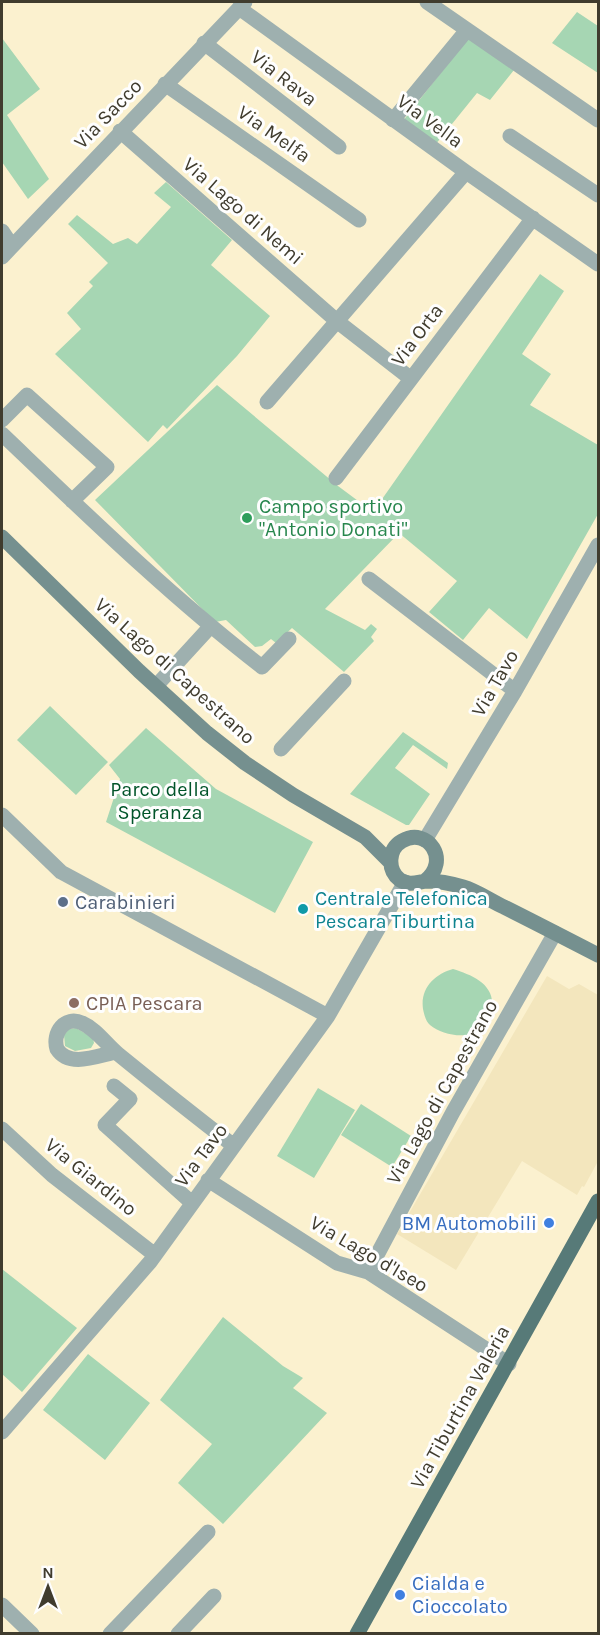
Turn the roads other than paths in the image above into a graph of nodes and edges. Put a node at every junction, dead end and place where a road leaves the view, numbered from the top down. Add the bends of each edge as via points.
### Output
1 (427, 2) edge
2 (242, 5) edge
3 (467, 30) junction
4 (204, 43) junction
5 (165, 84) junction
6 (393, 120) junction
7 (598, 120) edge
8 (120, 131) junction
9 (510, 136) dead end
10 (339, 147) dead end
11 (466, 172) junction
12 (598, 195) edge
13 (533, 218) junction
14 (359, 220) dead end
15 (2, 231) edge
16 (7, 251) edge
17 (598, 264) edge
18 (338, 322) junction
19 (410, 378) junction
20 (267, 402) dead end
21 (2, 420) edge
22 (2, 434) edge
23 (336, 478) dead end
24 (72, 501) junction
25 (2, 537) edge
26 (598, 545) edge
27 (369, 579) dead end
28 (210, 627) junction
29 (289, 639) dead end
30 (344, 681) dead end
31 (156, 686) junction
32 (515, 691) junction
33 (281, 749) dead end
34 (2, 815) edge
35 (365, 837) junction
36 (425, 840) junction
37 (399, 843) junction
38 (437, 858) junction
39 (391, 862) junction
40 (425, 881) junction
41 (405, 882) junction
42 (464, 887) junction
43 (555, 933) junction
44 (598, 955) edge
45 (328, 1016) junction
46 (116, 1052) dead end
47 (114, 1086) dead end
48 (2, 1129) edge
49 (234, 1146) junction
50 (208, 1180) junction
51 (598, 1201) edge
52 (192, 1203) junction
53 (155, 1256) junction
54 (368, 1272) junction
55 (508, 1364) junction
56 (2, 1432) edge
57 (208, 1532) dead end
58 (214, 1596) dead end
59 (3, 1610) edge
60 (32, 1634) edge
61 (110, 1634) edge
62 (178, 1634) edge
63 (357, 1634) edge

1 - 3 street
2 - 4 street, Via Sacco
2 - 6 street, Via Vella
3 - 6 street
3 - 7 street
4 - 5 street, Via Sacco
4 - 10 street, Via Rava
5 - 8 street, Via Sacco
5 - 14 street, Via Melfa
6 - 11 street, Via Vella
8 - 16 street, Via Sacco
8 - 18 street, Via Lago di Nemi
9 - 12 street
11 - 13 street, Via Vella
11 - 18 street
13 - 17 street, Via Vella
13 - 19 street, Via Orta
15 - 16 street
18 - 19 street, Via Lago di Nemi
18 - 20 street
19 - 23 street, Via Orta
21 - 24 street via 27,395 107,467
22 - 24 street
24 - 28 street
25 - 31 main road, Via Lago di Capestrano
26 - 32 street, Via Tavo
27 - 32 street
28 - 29 street via 262,667
28 - 31 street
30 - 33 street
31 - 35 main road, Via Lago di Capestrano via 245,763
32 - 36 street, Via Tavo
34 - 45 street via 61,872
35 - 37 main road, Via Lago di Capestrano
35 - 39 main road, Via Lago di Capestrano
36 - 37 main road via 412,838
36 - 38 main road
37 - 39 main road
38 - 40 main road via 435,871
38 - 42 main road
39 - 41 main road via 395,874
40 - 41 main road
40 - 42 main road
41 - 45 street, Via Tavo
42 - 43 main road
43 - 44 main road
43 - 54 street, Via Lago di Capestrano
45 - 49 street, Via Tavo
46 - 49 street
47 - 52 street via 130,1099 105,1125
48 - 53 street, Via Giardino
49 - 50 street, Via Tavo
50 - 52 street, Via Tavo
50 - 54 street, Via Lago d'Iseo via 337,1263
51 - 55 main road, Via Tiburtina Valeria
52 - 53 street, Via Tavo
53 - 56 street, Via Tavo
54 - 55 street, Via Lago d'Iseo
55 - 63 main road, Via Tiburtina Valeria
57 - 61 street
58 - 62 street
59 - 60 street

